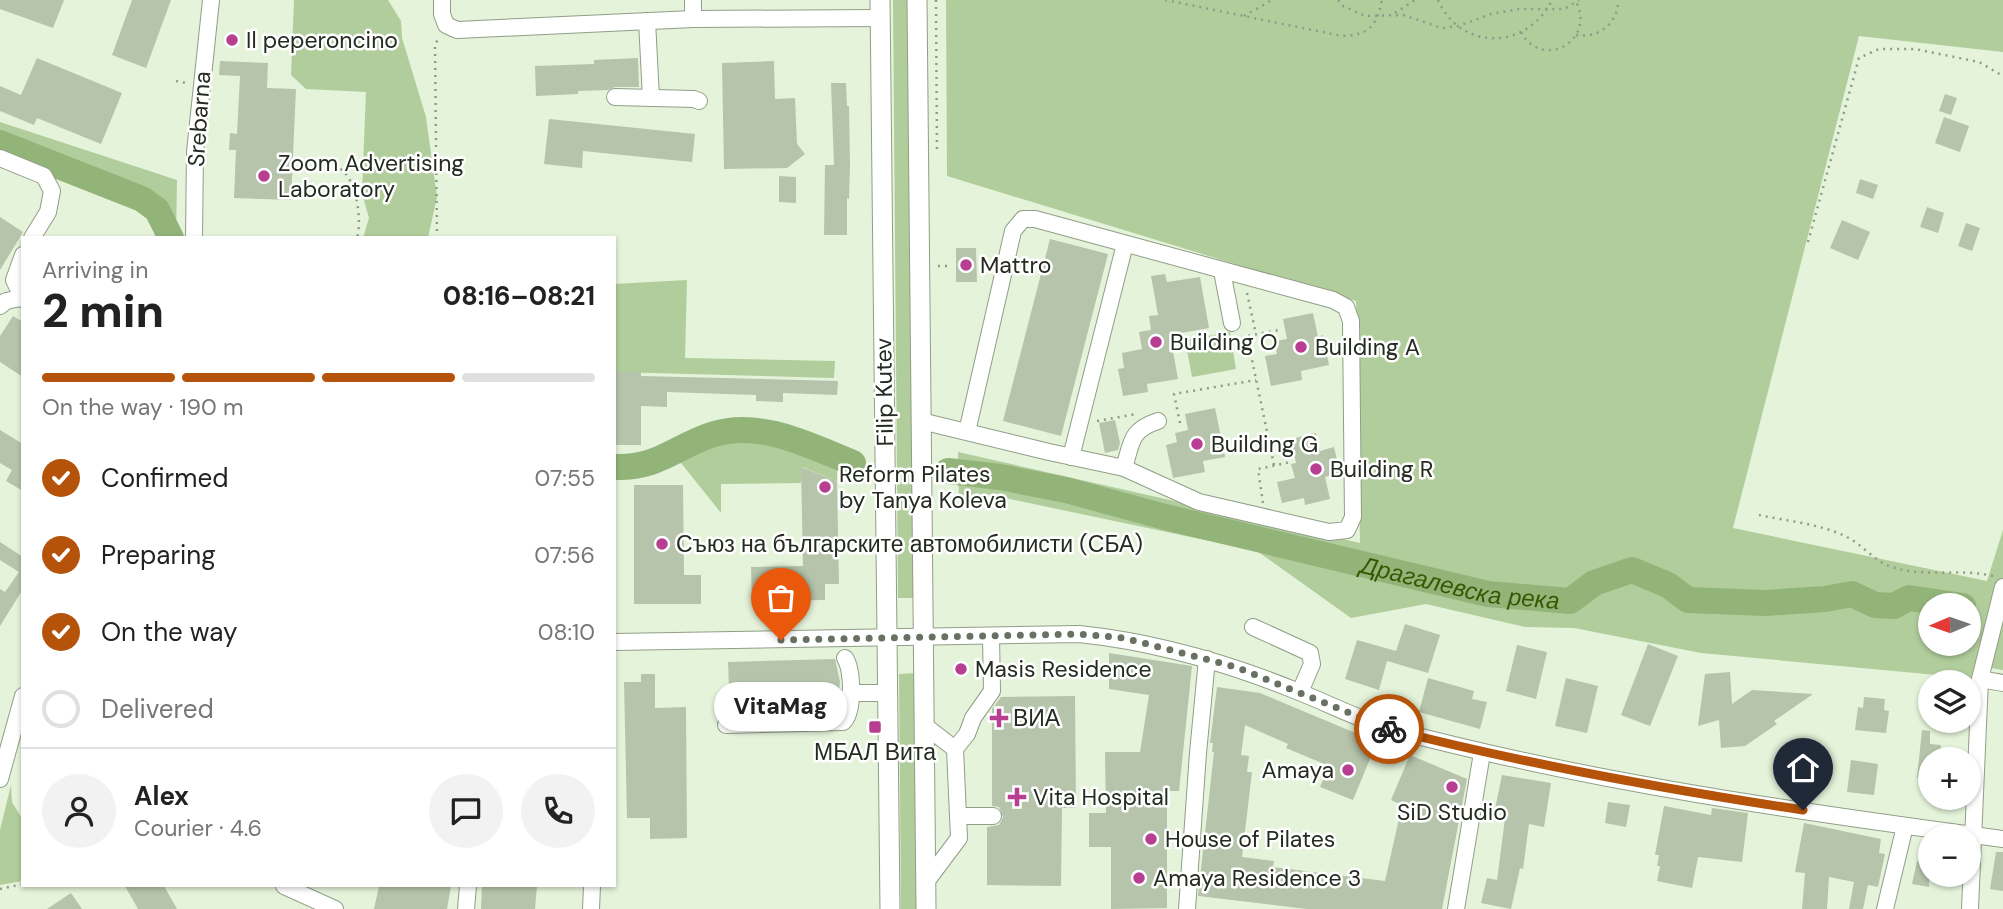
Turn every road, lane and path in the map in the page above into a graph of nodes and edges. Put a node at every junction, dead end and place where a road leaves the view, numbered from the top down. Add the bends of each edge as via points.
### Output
1 (211, 0) edge
2 (442, 0) edge
3 (693, 0) edge
4 (917, 0) edge
5 (1166, 0) edge
6 (1272, 0) edge
7 (1338, 0) edge
8 (1382, 0) edge
9 (1415, 0) edge
10 (1438, 0) edge
11 (1552, 0) edge
12 (1618, 0) edge
13 (1577, 1) edge
14 (880, 9) edge
15 (1547, 10) junction
16 (1380, 15) junction
17 (1392, 15) junction
18 (1244, 16) junction
19 (694, 19) junction
20 (647, 22) junction
21 (446, 25) junction
22 (1458, 26) junction
23 (1521, 32) junction
24 (1576, 36) junction
25 (2003, 76) edge
26 (176, 81) dead end
27 (192, 84) dead end
28 (615, 97) dead end
29 (651, 98) junction
30 (699, 101) dead end
31 (0, 158) edge
32 (307, 161) dead end
33 (33, 236) edge
34 (194, 236) edge
35 (358, 236) edge
36 (437, 236) edge
37 (1808, 242) dead end
38 (1125, 244) junction
39 (21, 261) edge
40 (938, 265) dead end
41 (950, 265) dead end
42 (1223, 271) junction
43 (1243, 277) junction
44 (21, 296) edge
45 (21, 298) edge
46 (0, 306) edge
47 (1232, 323) dead end
48 (1279, 330) dead end
49 (1256, 334) junction
50 (1256, 380) junction
51 (1140, 414) dead end
52 (1158, 421) dead end
53 (921, 422) junction
54 (1180, 423) dead end
55 (1080, 424) junction
56 (967, 432) junction
57 (1071, 457) junction
58 (1291, 461) dead end
59 (1274, 466) junction
60 (1124, 468) junction
61 (1759, 515) dead end
62 (1265, 516) junction
63 (2003, 579) edge
64 (2003, 588) edge
65 (1253, 627) dead end
66 (992, 636) junction
67 (887, 638) junction
68 (923, 638) junction
69 (616, 642) edge
70 (845, 658) dead end
71 (1207, 659) junction
72 (1981, 675) edge
73 (1981, 679) edge
74 (2003, 682) edge
75 (1300, 692) junction
76 (850, 693) junction
77 (887, 693) junction
78 (21, 704) edge
79 (726, 725) dead end
80 (924, 725) junction
81 (1978, 733) edge
82 (956, 749) junction
83 (1482, 753) junction
84 (0, 779) edge
85 (958, 816) junction
86 (992, 816) dead end
87 (1974, 824) edge
88 (1905, 825) junction
89 (1918, 827) edge
90 (1981, 836) edge
91 (2003, 839) edge
92 (926, 882) junction
93 (21, 884) edge
94 (286, 887) edge
95 (468, 887) edge
96 (592, 887) edge
97 (1971, 887) edge
98 (0, 889) edge
99 (335, 909) edge
100 (466, 909) edge
101 (591, 909) edge
102 (890, 909) edge
103 (926, 909) edge
104 (1187, 909) edge
105 (1456, 909) edge
106 (1885, 909) edge
107 (1970, 909) edge

1 - 34 street, Srebarna via 195,152
2 - 21 street
3 - 19 street
4 - 53 main road, Filip Kutev
5 - 18 path
6 - 18 path
7 - 16 path via 1365,16
8 - 16 path
9 - 17 path
10 - 22 path
11 - 15 path
12 - 24 path via 1608,26 1596,35
13 - 15 path via 1564,9
13 - 24 path via 1581,22
14 - 19 street
14 - 67 main road, Filip Kutev
15 - 22 path via 1507,11
15 - 23 path
16 - 17 path
16 - 18 path via 1359,35 1342,36
17 - 22 path via 1414,17 1435,27
19 - 20 street
20 - 21 street via 457,30
20 - 29 street
21 - 36 path via 435,44
22 - 23 path via 1492,38
23 - 24 path via 1530,44 1545,50 1561,48
25 - 37 path via 1979,62 1915,49 1879,49 1859,58
26 - 27 path
28 - 29 street
29 - 30 street
31 - 33 street via 44,176 51,191 48,212
32 - 35 path via 329,162 345,172 358,202
38 - 42 street
38 - 55 street
38 - 56 street via 1023,219 1013,231
39 - 44 street via 14,280
40 - 41 path
42 - 43 street
42 - 47 street
43 - 49 path
43 - 62 street via 1333,300 1346,307 1351,321 1353,517 1347,530 1329,532
45 - 46 street
48 - 49 path
49 - 50 path via 1247,336
50 - 54 path via 1174,394
50 - 59 path
51 - 55 path
52 - 60 street via 1139,428
53 - 56 street
53 - 68 main road, Filip Kutev
55 - 57 street
56 - 57 street
57 - 60 street
58 - 59 path
59 - 62 path via 1258,469
60 - 62 street via 1199,502
61 - 63 path via 1847,537 1890,567 1980,573
64 - 72 street
65 - 75 street via 1310,653 1312,664
66 - 68 street
66 - 71 street via 1124,638
66 - 82 street via 992,691
67 - 68 street
67 - 69 street
67 - 77 main road, Filip Kutev
68 - 80 main road, Filip Kutev
70 - 76 street
71 - 75 street
71 - 104 street
73 - 74 street
75 - 83 street via 1385,728
76 - 77 street
76 - 79 street via 849,717 839,724
77 - 102 main road, Filip Kutev
78 - 84 street
80 - 82 street
80 - 92 main road, Filip Kutev
81 - 87 street
82 - 85 street
83 - 88 street via 1688,792
83 - 105 street
85 - 86 street
85 - 92 street via 959,838
88 - 89 street
88 - 106 street
90 - 91 street
92 - 103 main road, Filip Kutev
93 - 98 path
94 - 99 street
95 - 100 street
96 - 101 street
97 - 107 street

